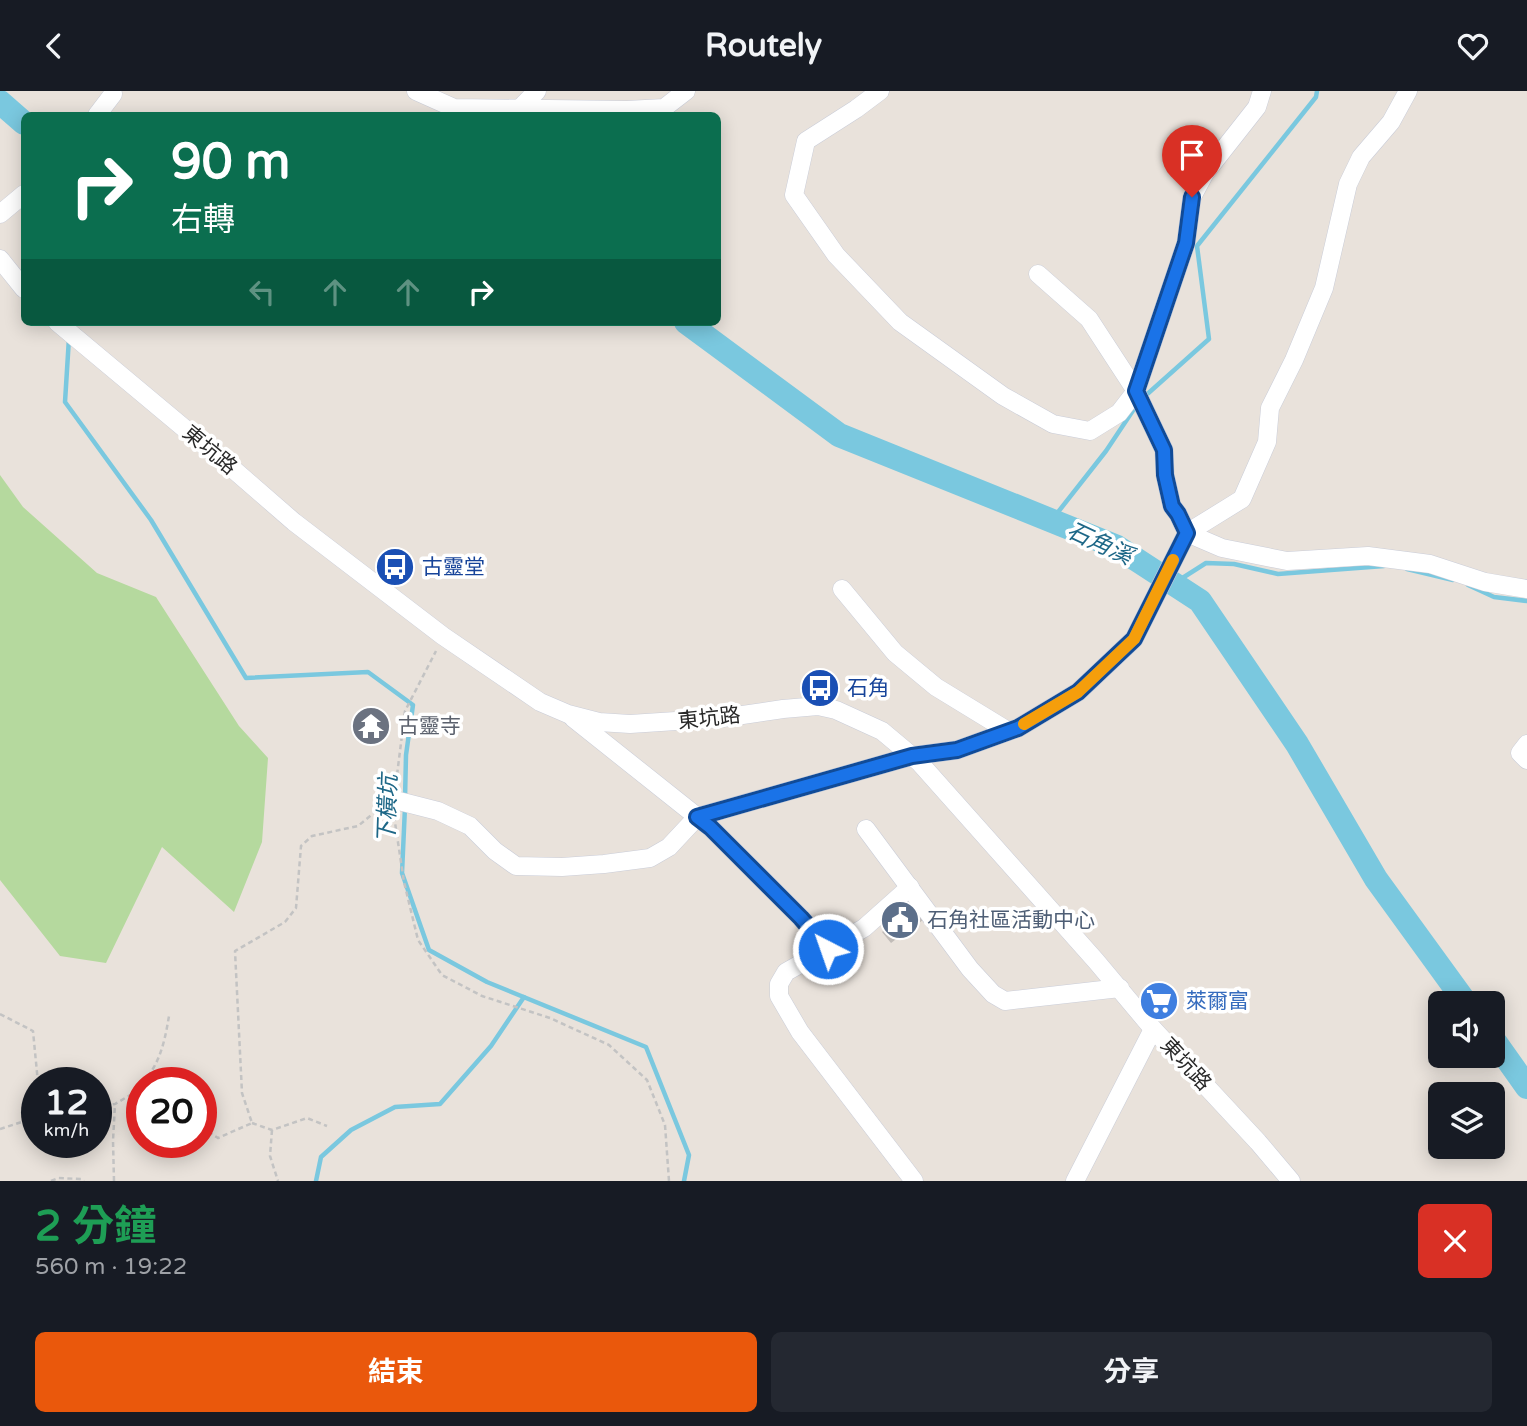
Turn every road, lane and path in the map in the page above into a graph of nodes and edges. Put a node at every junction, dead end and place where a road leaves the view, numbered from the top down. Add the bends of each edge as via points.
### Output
1 (416, 91) edge
2 (537, 91) edge
3 (686, 91) edge
4 (880, 91) edge
5 (1262, 91) edge
6 (1408, 91) edge
7 (111, 92) edge
8 (521, 107) junction
9 (100, 112) edge
10 (21, 196) edge
11 (0, 214) edge
12 (0, 259) edge
13 (1038, 274) dead end
14 (21, 285) edge
15 (62, 326) edge
16 (1136, 391) junction
17 (1187, 533) junction
18 (842, 589) dead end
19 (1527, 589) edge
20 (443, 636) junction
21 (568, 714) junction
22 (1008, 731) junction
23 (1527, 744) edge
24 (912, 756) junction
25 (1527, 759) edge
26 (393, 799) junction
27 (697, 817) junction
28 (866, 829) dead end
29 (910, 887) junction
30 (828, 949) junction
31 (1120, 988) junction
32 (0, 1014) edge
33 (169, 1016) dead end
34 (1153, 1029) junction
35 (36, 1067) edge
36 (154, 1067) edge
37 (126, 1098) edge
38 (112, 1104) edge
39 (115, 1104) junction
40 (21, 1122) edge
41 (252, 1123) junction
42 (327, 1126) dead end
43 (0, 1129) edge
44 (272, 1130) junction
45 (217, 1137) edge
46 (51, 1181) edge
47 (83, 1181) edge
48 (114, 1181) edge
49 (278, 1181) edge
50 (669, 1181) edge
51 (914, 1181) edge
52 (1075, 1181) edge
53 (1291, 1181) edge

1 - 8 street via 454,107
2 - 8 street
3 - 8 street via 663,108
4 - 16 street via 806,141 794,195 836,255 900,322 1003,396 1054,424 1090,431 1119,412
5 - 16 street via 1256,107 1192,197 1186,243
6 - 17 street via 1391,121 1361,157 1348,184 1324,288 1270,408 1267,442 1242,499
7 - 9 street
10 - 11 street
12 - 14 street
13 - 16 street via 1089,319
15 - 20 street, 東坑路 via 294,522
16 - 17 street via 1164,450 1172,506
17 - 19 street via 1222,548 1287,561 1367,556 1430,564 1485,582
17 - 22 street via 1134,639 1078,692
18 - 22 street via 895,653 936,687
20 - 21 street, 東坑路 via 540,702
20 - 26 path via 405,711
21 - 24 street, 東坑路 via 630,724 818,706 881,731
21 - 27 street
22 - 24 street via 957,750
23 - 25 street via 1520,753
24 - 27 street
24 - 31 street, 東坑路
26 - 27 street via 438,811 470,826 516,866 562,867 650,858 669,847
26 - 41 path via 358,825 312,836 301,846 296,908 285,922 235,951 242,1093
26 - 50 path via 404,882 418,940 442,975 482,996 550,1018 609,1045 647,1080 665,1125
27 - 30 street
28 - 29 street
29 - 30 street via 863,928
29 - 31 street via 970,969 992,994 1005,1001
30 - 51 street via 786,972 779,996 800,1032
31 - 34 street, 東坑路
32 - 35 path via 33,1031
33 - 36 path
34 - 52 street
34 - 53 street, 東坑路
37 - 39 path
38 - 39 path
39 - 48 path
40 - 43 path
41 - 44 path
41 - 45 path
42 - 44 path via 307,1118
44 - 49 path via 270,1156
46 - 47 path

